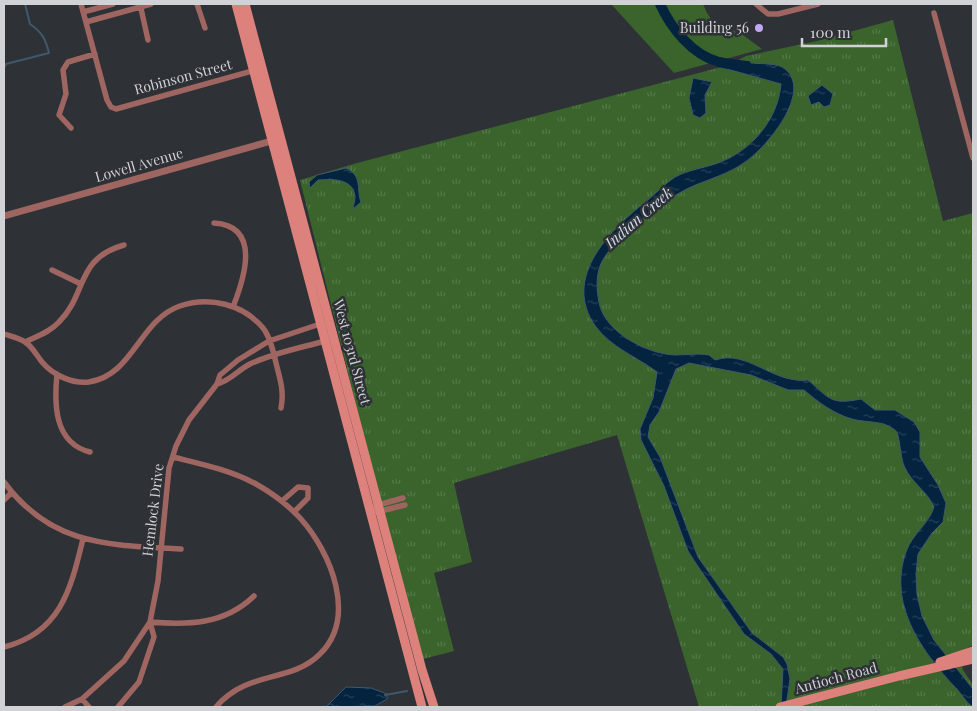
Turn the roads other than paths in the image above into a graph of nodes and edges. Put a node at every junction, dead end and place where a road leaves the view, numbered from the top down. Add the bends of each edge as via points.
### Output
1 (81, 4) edge
2 (113, 4) edge
3 (152, 4) edge
4 (197, 4) edge
5 (236, 4) edge
6 (245, 4) edge
7 (756, 4) edge
8 (818, 4) edge
9 (140, 5) edge
10 (84, 12) junction
11 (934, 13) dead end
12 (86, 22) junction
13 (205, 28) dead end
14 (148, 40) dead end
15 (95, 54) junction
16 (258, 70) junction
17 (71, 128) dead end
18 (276, 140) junction
19 (973, 158) edge
20 (4, 216) edge
21 (214, 223) dead end
22 (124, 245) dead end
23 (52, 270) dead end
24 (81, 284) junction
25 (233, 307) junction
26 (320, 324) junction
27 (331, 330) junction
28 (4, 334) edge
29 (269, 341) junction
30 (325, 341) junction
31 (25, 342) junction
32 (274, 355) junction
33 (57, 374) junction
34 (217, 384) junction
35 (281, 408) dead end
36 (90, 452) dead end
37 (173, 457) junction
38 (4, 482) edge
39 (11, 493) junction
40 (403, 498) dead end
41 (4, 500) edge
42 (282, 501) junction
43 (405, 505) dead end
44 (379, 508) junction
45 (370, 511) junction
46 (294, 512) junction
47 (84, 538) junction
48 (161, 548) junction
49 (181, 548) dead end
50 (254, 596) dead end
51 (150, 622) junction
52 (4, 647) edge
53 (973, 651) edge
54 (961, 658) junction
55 (973, 659) edge
56 (82, 699) junction
57 (65, 707) edge
58 (89, 707) edge
59 (118, 707) edge
60 (216, 707) edge
61 (422, 707) edge
62 (434, 707) edge
63 (780, 707) edge

1 - 10 street
2 - 10 street
3 - 9 street
4 - 13 street
5 - 16 main road, West 103rd Street
6 - 16 main road, West 103rd Street
7 - 8 street via 768,14
9 - 12 street
9 - 14 street
10 - 12 street
11 - 19 street
12 - 15 street
15 - 16 street, Robinson Street via 111,107 116,109
15 - 17 street via 68,62 63,70 66,94 59,115
16 - 18 main road, West 103rd Street
18 - 20 street, Lowell Avenue
18 - 26 main road, West 103rd Street
18 - 27 main road, West 103rd Street
21 - 25 street via 234,228 243,242 244,278
22 - 24 street via 95,260
23 - 24 street
24 - 31 street via 58,323
25 - 29 street via 264,329
25 - 33 street via 203,301 178,306 149,327 122,365 109,376 80,382
26 - 27 street
26 - 29 street, Hemlock Drive
26 - 30 main road, West 103rd Street
27 - 30 street
27 - 44 main road, West 103rd Street
28 - 31 street
29 - 32 street
29 - 34 street, Hemlock Drive via 227,368
30 - 32 street, Hemlock Drive
30 - 45 main road, West 103rd Street
31 - 33 street via 43,364
32 - 34 street, Hemlock Drive via 250,364 226,382
32 - 35 street via 283,388
33 - 36 street via 55,406 60,426 71,442
34 - 37 street, Hemlock Drive via 189,420
37 - 42 street via 243,478
37 - 48 street, Hemlock Drive via 167,482
38 - 39 street
39 - 41 street
39 - 47 street via 47,524
40 - 44 street
42 - 46 street
42 - 46 street via 298,487 308,488 308,498
43 - 44 street
44 - 45 street
44 - 62 main road, West 103rd Street
45 - 61 main road, West 103rd Street
46 - 60 street via 318,543 336,586 340,605 334,636 317,657 298,668 243,685
47 - 48 street
47 - 52 street via 62,605 32,636
48 - 49 street
48 - 51 street, Hemlock Drive
50 - 51 street via 211,621 184,625
51 - 56 street, Hemlock Drive via 124,661
51 - 59 street, Hemlock Drive via 154,637 139,682
53 - 54 main road, Antioch Road
54 - 55 main road, Antioch Road
54 - 63 main road, Antioch Road
56 - 57 street, Hemlock Drive
56 - 58 street

